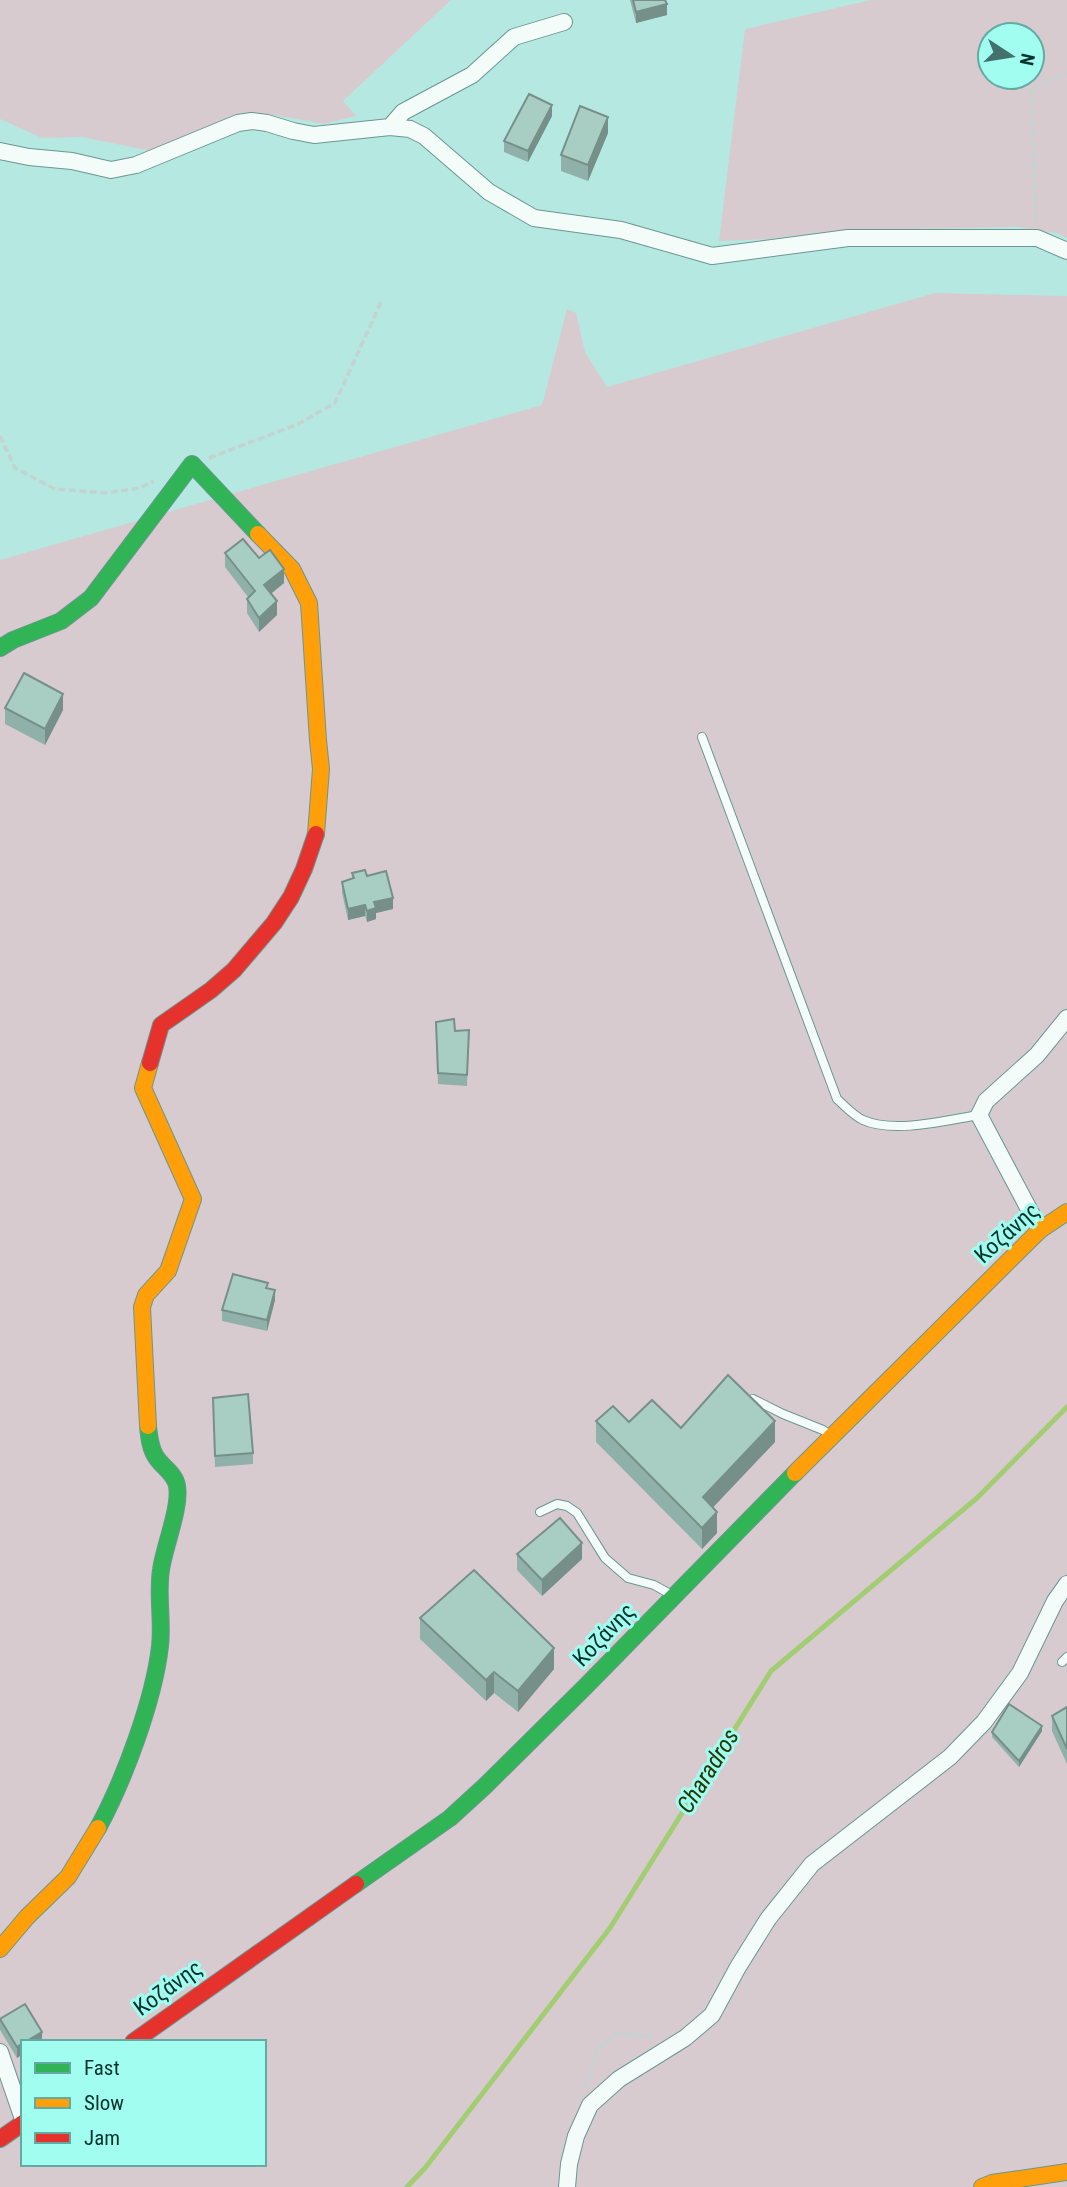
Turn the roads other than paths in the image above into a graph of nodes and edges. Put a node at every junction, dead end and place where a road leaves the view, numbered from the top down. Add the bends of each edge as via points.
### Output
1 (564, 22) dead end
2 (390, 127) junction
3 (0, 151) edge
4 (1067, 251) edge
5 (0, 648) edge
6 (702, 737) dead end
7 (1067, 1018) edge
8 (979, 1115) junction
9 (1067, 1212) edge
10 (1040, 1230) junction
11 (753, 1399) edge
12 (831, 1436) junction
13 (540, 1512) dead end
14 (1067, 1584) edge
15 (674, 1596) junction
16 (0, 1949) edge
17 (136, 2040) edge
18 (0, 2052) edge
19 (21, 2115) edge
20 (21, 2123) edge
21 (0, 2139) edge
22 (1067, 2172) edge
23 (567, 2187) edge
24 (982, 2187) edge

1 - 2 street via 514,37 472,75 402,112
2 - 3 street via 314,135 267,123 238,123 136,165 111,170
2 - 4 street via 424,136 489,192 534,218 621,230 712,256 848,238 1037,238
5 - 16 street via 55,624 92,598 192,464 292,569 309,603 322,754 316,830 300,878 261,940 216,989 161,1025 143,1088 193,1199 168,1271 146,1295 142,1307 149,1439 152,1452 173,1474 178,1489 159,1581 160,1647 139,1728 102,1821 66,1878
6 - 8 lane via 837,1099 862,1120 887,1126
7 - 8 street via 1037,1055 986,1101
8 - 10 street
9 - 10 street, Κοζάνης
10 - 12 street, Κοζάνης
11 - 12 lane
12 - 15 street, Κοζάνης
13 - 15 lane via 557,1504 567,1506 577,1513 605,1558 628,1578
14 - 23 street via 1020,1673 984,1722 950,1756 812,1864 768,1919 712,2015 685,2038 619,2079 590,2105 576,2136
15 - 17 street, Κοζάνης via 450,1818
18 - 19 street
20 - 21 street
22 - 24 street

